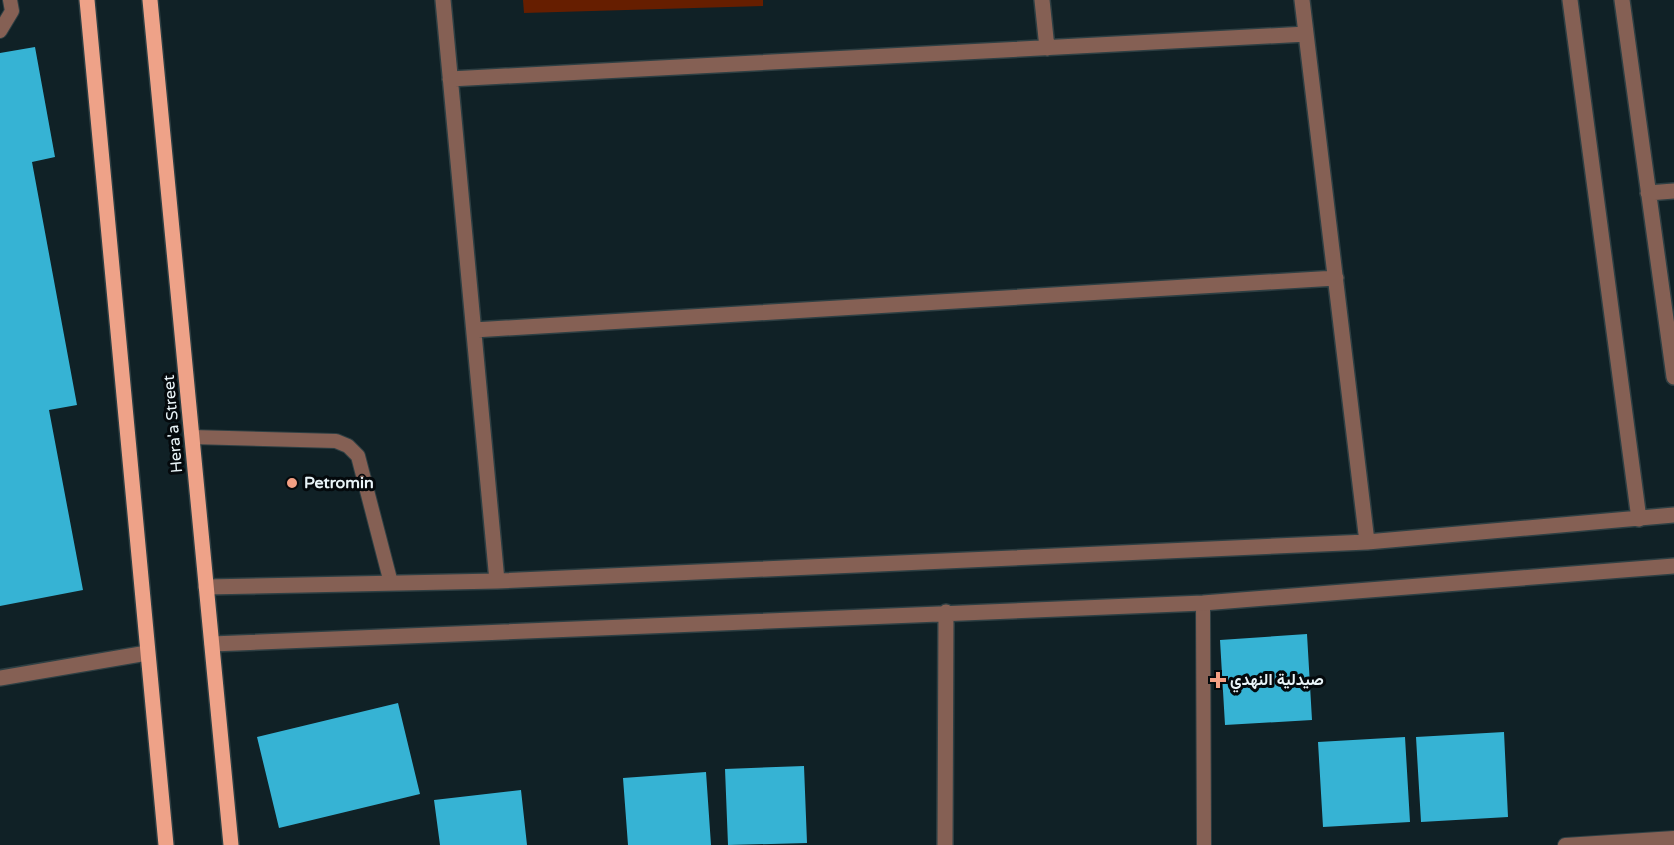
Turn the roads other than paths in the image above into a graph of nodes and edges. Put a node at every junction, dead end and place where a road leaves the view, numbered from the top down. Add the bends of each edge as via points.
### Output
1 (10, 0) edge
2 (87, 0) edge
3 (150, 0) edge
4 (443, 0) edge
5 (1042, 0) edge
6 (1302, 0) edge
7 (1570, 0) edge
8 (1622, 0) edge
9 (0, 31) edge
10 (1306, 34) junction
11 (1047, 48) junction
12 (450, 79) junction
13 (1674, 191) edge
14 (1648, 193) junction
15 (1336, 278) junction
16 (474, 330) junction
17 (1674, 378) edge
18 (192, 436) junction
19 (1674, 515) edge
20 (1640, 519) junction
21 (1367, 542) junction
22 (1674, 566) edge
23 (498, 581) junction
24 (391, 583) junction
25 (206, 588) junction
26 (1203, 603) junction
27 (946, 612) junction
28 (212, 644) junction
29 (147, 653) junction
30 (0, 678) edge
31 (1674, 838) edge
32 (166, 845) edge
33 (231, 845) edge
34 (945, 845) edge
35 (1204, 845) edge
36 (1565, 845) edge

1 - 9 lane via 12,11
2 - 29 main road
3 - 18 main road, Hera'a Street
4 - 12 street
5 - 11 street
6 - 10 street
7 - 20 street
8 - 14 street
10 - 11 street
10 - 15 street
11 - 12 street
12 - 16 street
13 - 14 street
14 - 17 street
15 - 16 street
15 - 21 street
16 - 23 street
18 - 24 lane via 336,441 348,446 358,456
18 - 25 main road, Hera'a Street
19 - 20 street
20 - 21 street
21 - 23 street
22 - 26 street
23 - 24 street
24 - 25 street
25 - 28 main road, Hera'a Street
26 - 27 street
26 - 35 lane
27 - 28 street
27 - 34 street
28 - 33 main road, Hera'a Street
29 - 30 street
29 - 32 main road
31 - 36 lane

